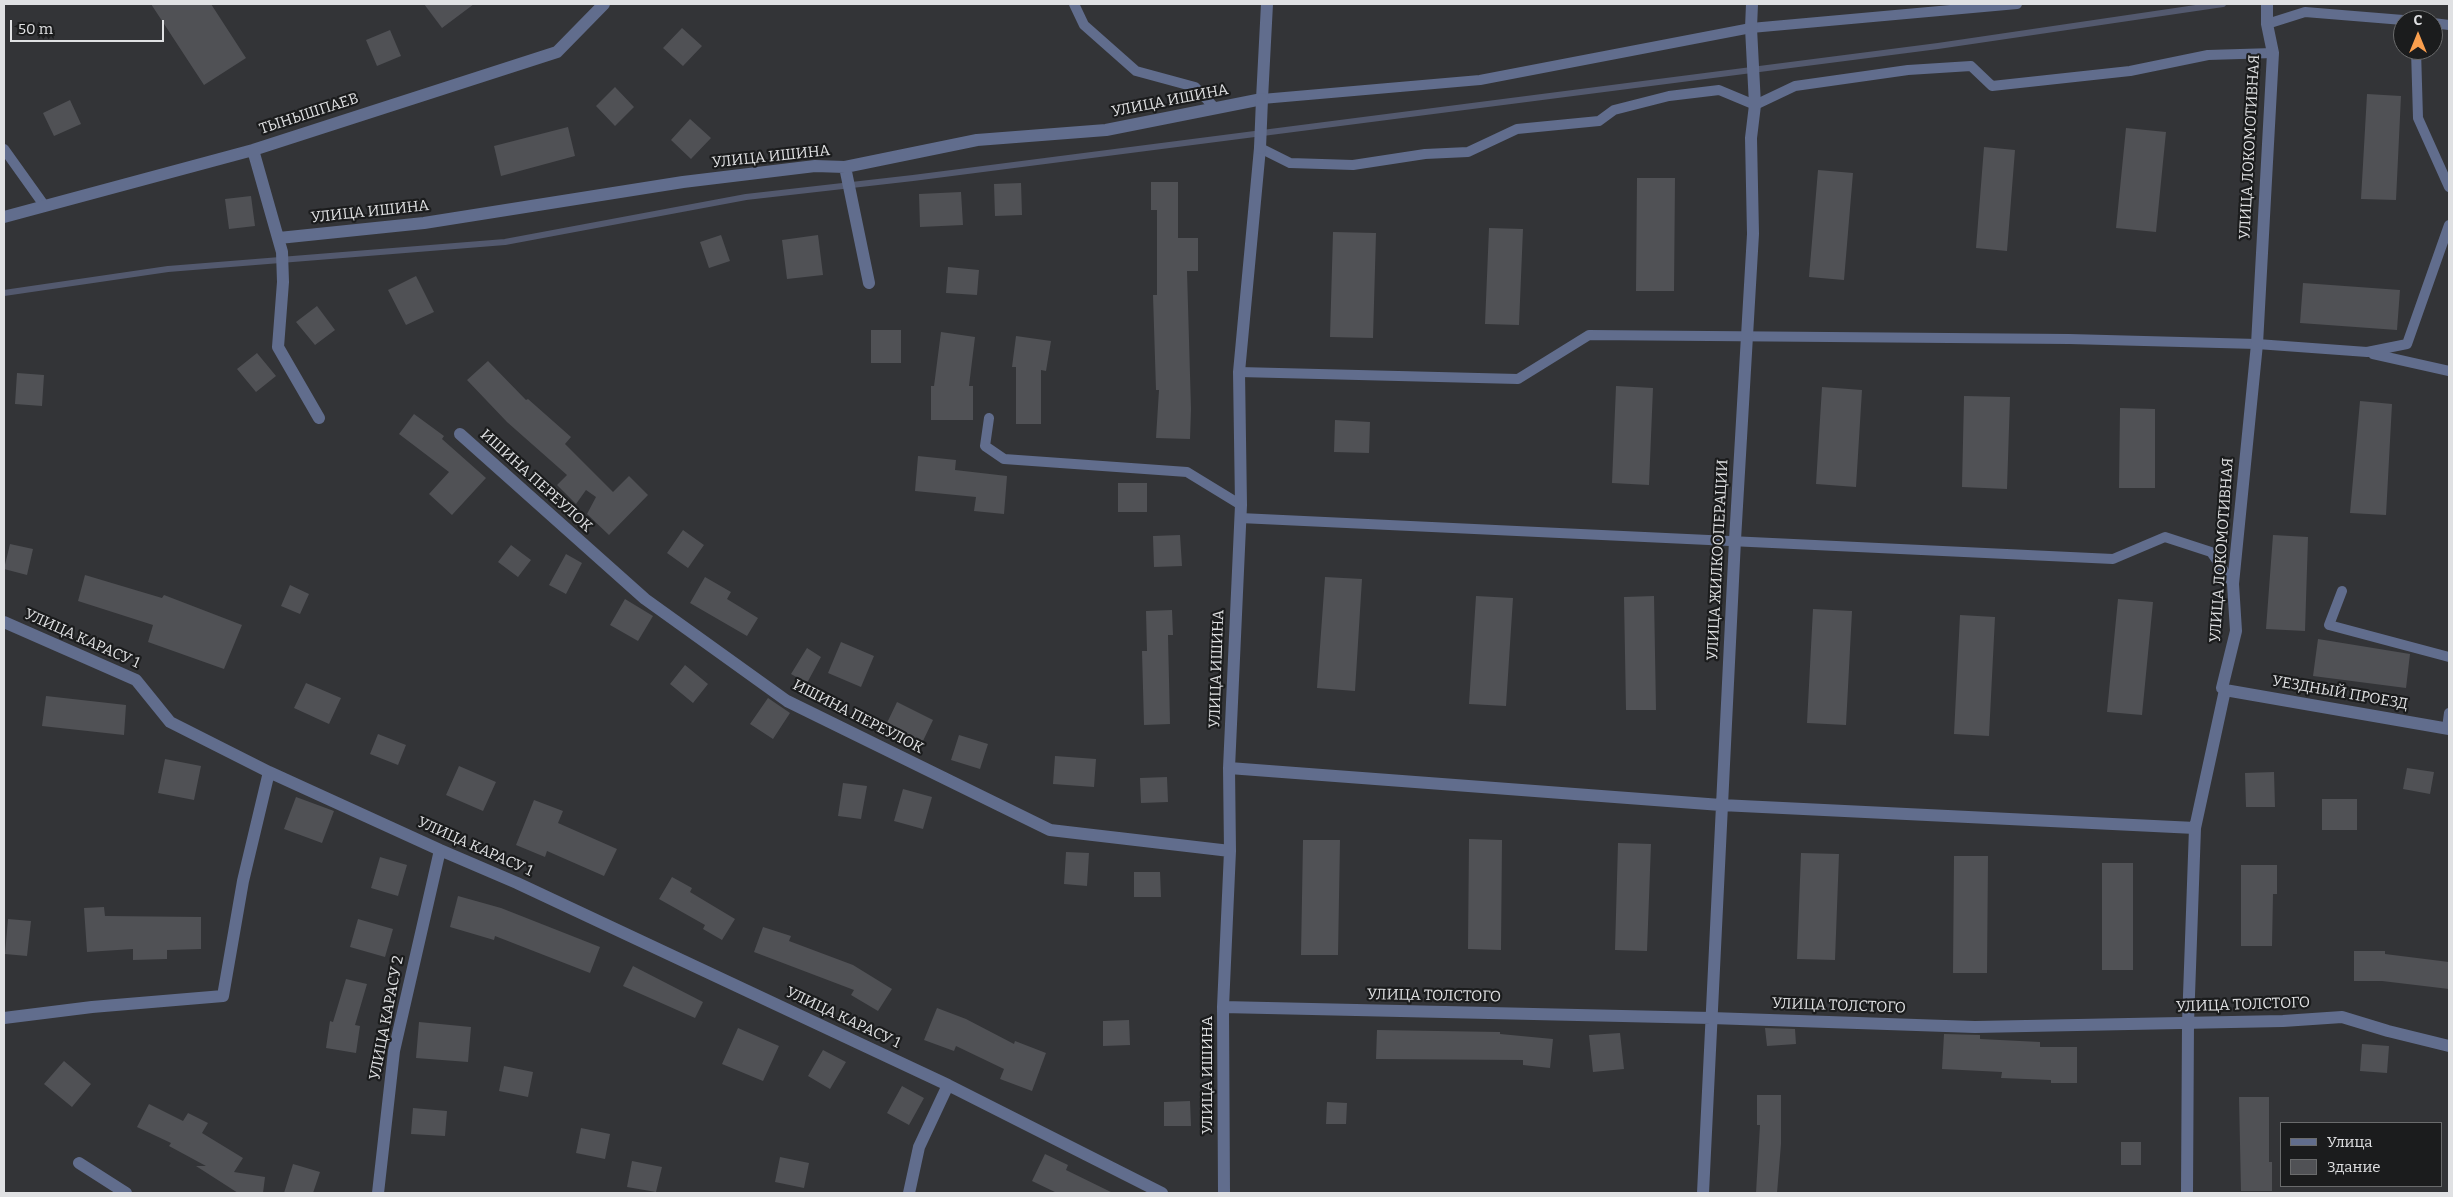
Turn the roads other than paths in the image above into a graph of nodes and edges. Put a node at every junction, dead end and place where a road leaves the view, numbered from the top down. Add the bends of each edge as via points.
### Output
1 (604, 4) edge
2 (1074, 4) edge
3 (1268, 4) edge
4 (1752, 4) edge
5 (2017, 4) edge
6 (2267, 4) edge
7 (2393, 19) edge
8 (2266, 24) junction
9 (1751, 28) junction
10 (2273, 53) junction
11 (2416, 60) edge
12 (1262, 99) junction
13 (1755, 105) junction
14 (1215, 108) junction
15 (1260, 148) junction
16 (4, 149) edge
17 (253, 150) junction
18 (845, 167) junction
19 (2449, 186) edge
20 (44, 205) junction
21 (4, 217) edge
22 (2449, 225) edge
23 (279, 238) junction
24 (869, 284) dead end
25 (1747, 336) junction
26 (2257, 344) junction
27 (2367, 352) junction
28 (2449, 371) edge
29 (1239, 372) junction
30 (319, 418) dead end
31 (989, 418) dead end
32 (460, 434) dead end
33 (1240, 511) junction
34 (1735, 540) junction
35 (2233, 584) junction
36 (2342, 591) dead end
37 (4, 622) edge
38 (2449, 657) edge
39 (2225, 690) junction
40 (2449, 713) edge
41 (2448, 729) edge
42 (1229, 768) junction
43 (269, 772) junction
44 (1721, 805) junction
45 (2195, 828) junction
46 (440, 850) junction
47 (1230, 851) junction
48 (1223, 1007) junction
49 (4, 1018) edge
50 (1711, 1018) junction
51 (2188, 1023) junction
52 (2449, 1046) edge
53 (948, 1085) junction
54 (79, 1163) dead end
55 (126, 1193) edge
56 (378, 1193) edge
57 (909, 1193) edge
58 (1162, 1193) edge
59 (1224, 1193) edge
60 (1703, 1193) edge
61 (2188, 1193) edge

1 - 17 street, ТЫНЫШПАЕВ via 557,52
2 - 14 lane via 1084,25 1136,71 1195,87
3 - 12 street
4 - 9 street
5 - 9 lane
6 - 8 street, УЛИЦА ЛОКОМОТИВНАЯ
7 - 8 lane via 2305,12
8 - 10 street, УЛИЦА ЛОКОМОТИВНАЯ
9 - 12 lane via 1480,80
9 - 13 street, УЛИЦА ЖИЛКООПЕРАЦИИ
10 - 13 lane via 2208,55 2130,71 1992,86 1971,66 1908,70 1795,86
10 - 26 street, УЛИЦА ЛОКОМОТИВНАЯ
11 - 19 lane via 2418,118
12 - 14 street, УЛИЦА ИШИНА
12 - 15 street, УЛИЦА ИШИНА
13 - 15 lane via 1719,90 1669,96 1614,110 1599,121 1516,129 1468,152 1425,154 1354,165 1290,163
13 - 25 street, УЛИЦА ЖИЛКООПЕРАЦИИ via 1751,138 1753,234
14 - 18 street, УЛИЦА ИШИНА via 1106,130 977,140
15 - 29 street, УЛИЦА ИШИНА
16 - 20 lane
17 - 20 street, ТЫНЫШПАЕВ
17 - 23 street
18 - 23 street, УЛИЦА ИШИНА via 815,166 683,182 424,223
18 - 24 street
20 - 21 street, ТЫНЫШПАЕВ
22 - 27 lane via 2407,344
23 - 30 street via 283,282 278,347
25 - 26 lane
25 - 29 lane via 1589,335 1518,379
25 - 34 street, УЛИЦА ЖИЛКООПЕРАЦИИ
26 - 27 lane
26 - 35 street, УЛИЦА ЛОКОМОТИВНАЯ
27 - 28 lane
29 - 33 street, УЛИЦА ИШИНА
31 - 33 lane via 985,446 1004,459 1187,472
32 - 47 street, ИШИНА ПЕРЕУЛОК via 645,599 787,701 1050,830
33 - 34 lane
33 - 42 street, УЛИЦА ИШИНА
34 - 35 lane via 2112,559 2166,537 2211,552
34 - 44 street, УЛИЦА ЖИЛКООПЕРАЦИИ
35 - 39 street, УЛИЦА ЛОКОМОТИВНАЯ via 2236,631 2222,688
36 - 38 lane via 2329,625
37 - 43 street, УЛИЦА КАРАСУ 1 via 136,680 170,722
39 - 41 street, УЕЗДНЫЙ ПРОЕЗД
39 - 45 street, УЛИЦА ЛОКОМОТИВНАЯ
40 - 41 lane
42 - 44 street
42 - 47 street, УЛИЦА ИШИНА
43 - 46 street, УЛИЦА КАРАСУ 1
43 - 49 street via 243,881 223,996
44 - 45 street
44 - 50 street, УЛИЦА ЖИЛКООПЕРАЦИИ
45 - 51 street, УЛИЦА ЛОКОМОТИВНАЯ
46 - 53 street, УЛИЦА КАРАСУ 1
46 - 56 street, УЛИЦА КАРАСУ 2 via 394,1051
47 - 48 street, УЛИЦА ИШИНА
48 - 50 street, УЛИЦА ТОЛСТОГО
48 - 59 street, УЛИЦА ИШИНА
50 - 51 street, УЛИЦА ТОЛСТОГО via 1975,1027
50 - 60 street, УЛИЦА ЖИЛКООПЕРАЦИИ
51 - 52 street, УЛИЦА ТОЛСТОГО via 2342,1017
51 - 61 street, УЛИЦА ЛОКОМОТИВНАЯ
53 - 57 street via 919,1147
53 - 58 street, УЛИЦА КАРАСУ 1
54 - 55 street

